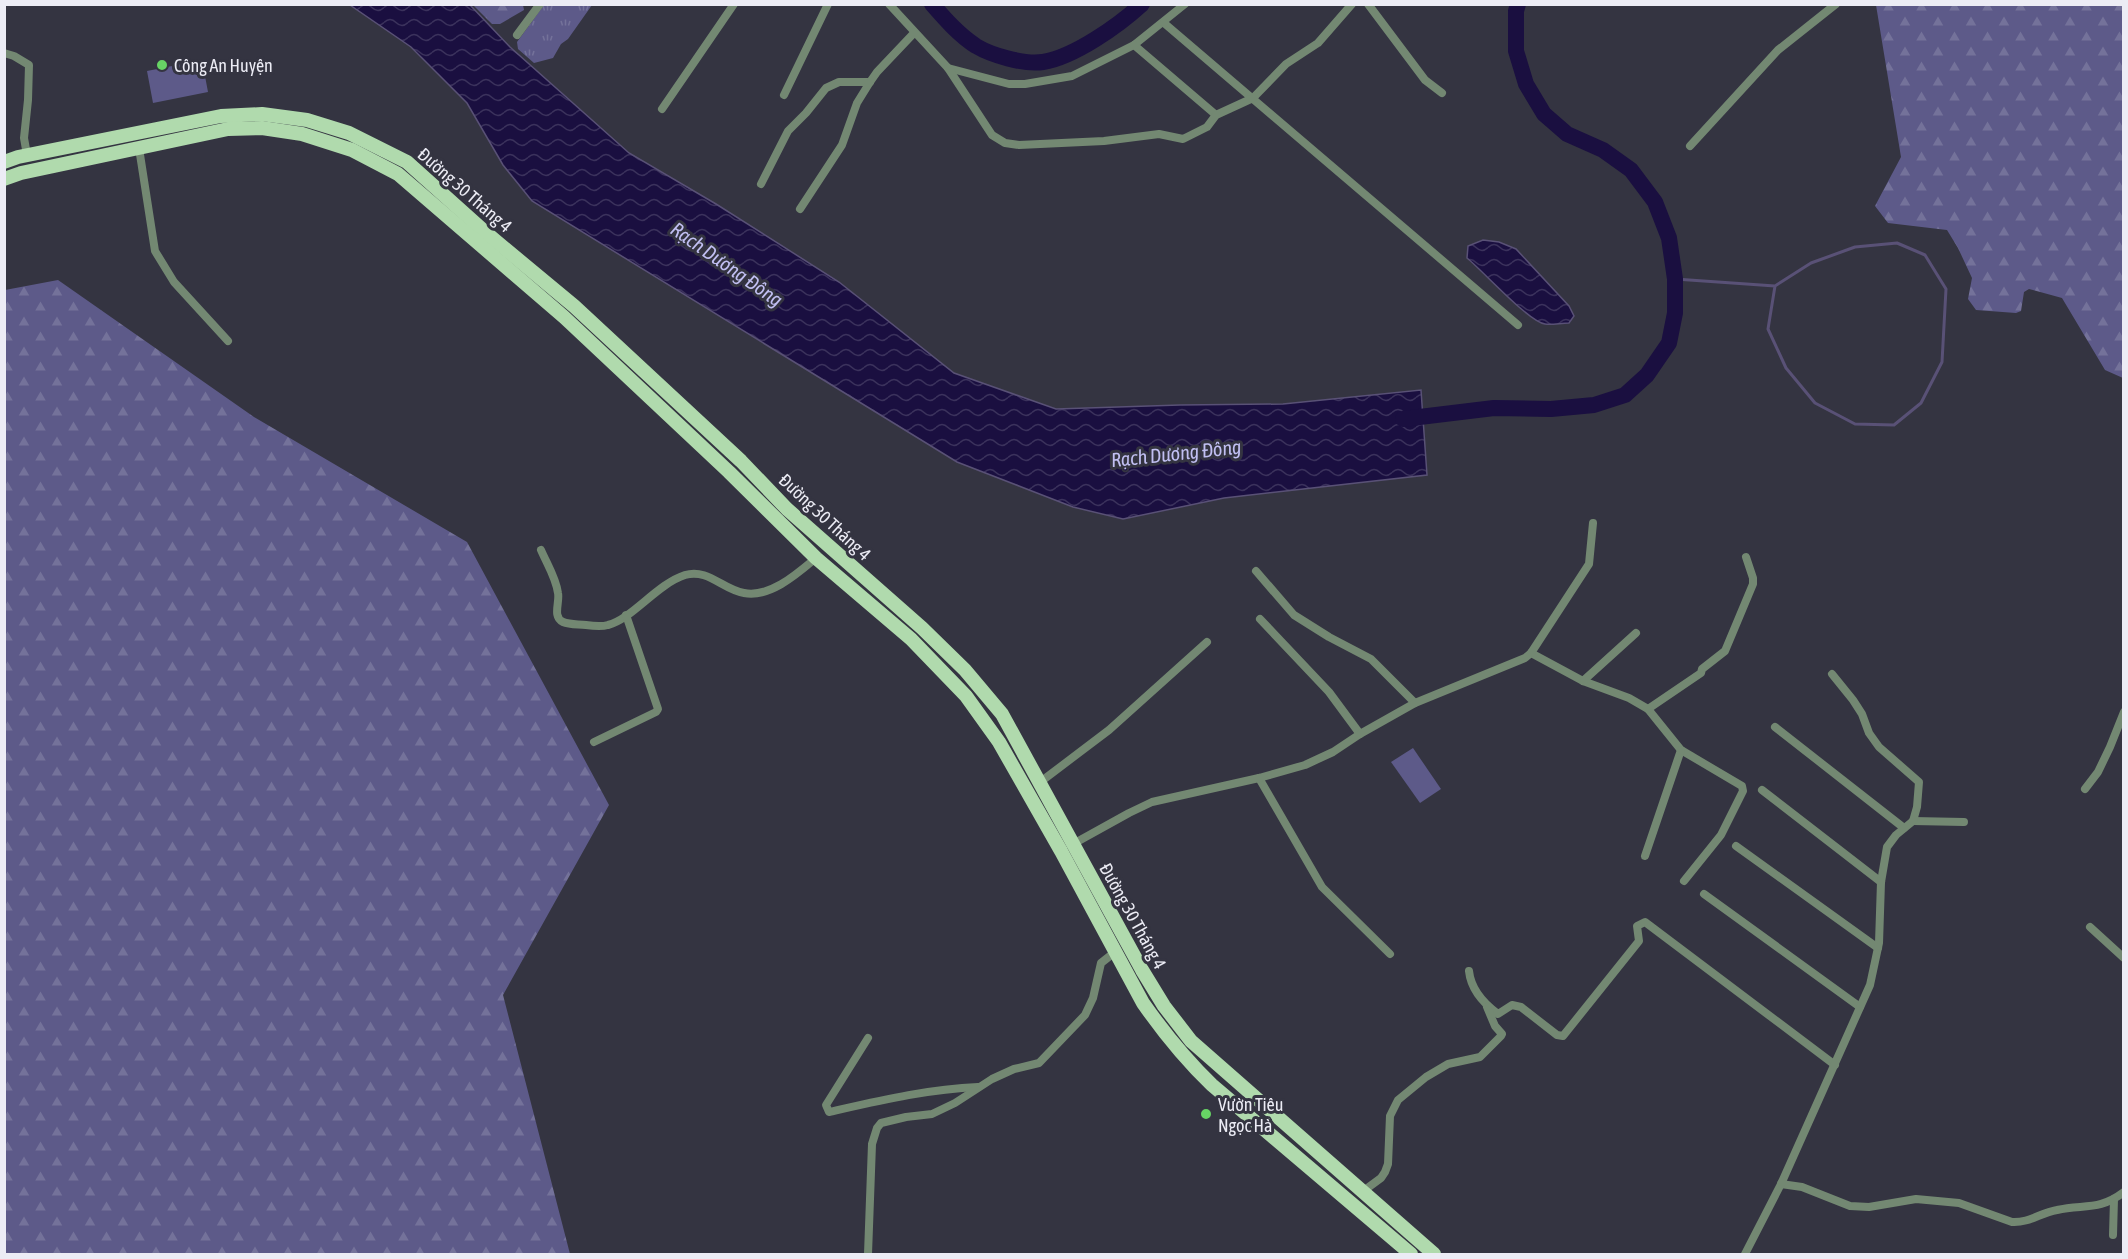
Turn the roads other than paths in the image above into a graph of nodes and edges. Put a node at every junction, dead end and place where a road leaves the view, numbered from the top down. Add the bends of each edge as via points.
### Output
1 (540, 4) edge
2 (734, 4) edge
3 (828, 4) edge
4 (889, 4) edge
5 (1185, 4) edge
6 (1352, 4) edge
7 (1368, 4) edge
8 (1836, 4) edge
9 (1164, 22) junction
10 (914, 33) junction
11 (517, 35) dead end
12 (1134, 45) junction
13 (4, 53) edge
14 (948, 68) junction
15 (870, 82) junction
16 (1443, 93) dead end
17 (784, 95) dead end
18 (1252, 98) junction
19 (662, 109) dead end
20 (1216, 115) junction
21 (227, 122) junction
22 (1690, 146) dead end
23 (138, 148) junction
24 (27, 155) junction
25 (4, 162) edge
26 (407, 162) junction
27 (31, 171) junction
28 (398, 174) junction
29 (4, 179) edge
30 (761, 184) dead end
31 (800, 209) dead end
32 (574, 306) junction
33 (564, 318) junction
34 (1518, 325) dead end
35 (228, 341) dead end
36 (741, 461) junction
37 (729, 472) junction
38 (1593, 523) dead end
39 (541, 550) dead end
40 (1746, 557) dead end
41 (816, 558) junction
42 (1256, 571) dead end
43 (626, 615) junction
44 (1260, 619) dead end
45 (922, 628) junction
46 (1636, 633) dead end
47 (911, 639) junction
48 (1207, 642) dead end
49 (1531, 653) junction
50 (1832, 674) dead end
51 (1583, 681) junction
52 (1415, 703) junction
53 (1648, 709) junction
54 (2124, 712) edge
55 (1775, 727) dead end
56 (1360, 734) junction
57 (594, 742) dead end
58 (1681, 750) junction
59 (1259, 778) junction
60 (1039, 783) junction
61 (2085, 789) dead end
62 (1762, 790) dead end
63 (1913, 821) junction
64 (1964, 822) dead end
65 (1904, 828) junction
66 (1736, 846) dead end
67 (1067, 848) junction
68 (1646, 856) dead end
69 (1684, 881) dead end
70 (1881, 882) junction
71 (1704, 894) dead end
72 (2090, 927) dead end
73 (1878, 948) junction
74 (1115, 952) junction
75 (1390, 954) dead end
76 (2124, 958) edge
77 (1469, 971) dead end
78 (1487, 1005) junction
79 (1860, 1007) junction
80 (868, 1038) dead end
81 (1835, 1065) junction
82 (1224, 1072) junction
83 (1212, 1085) junction
84 (978, 1088) junction
85 (1325, 1160) junction
86 (1315, 1171) junction
87 (1781, 1184) junction
88 (1362, 1192) junction
89 (2124, 1192) edge
90 (2114, 1199) junction
91 (2112, 1235) dead end
92 (868, 1254) edge
93 (1411, 1254) edge
94 (1434, 1254) edge
95 (1745, 1254) edge

1 - 11 street
2 - 19 street
3 - 17 street
4 - 10 street
5 - 9 street
6 - 18 street via 1318,43 1286,64
7 - 16 street via 1425,80
8 - 22 street via 1778,50
9 - 12 street
9 - 18 street
10 - 14 street
10 - 15 street
12 - 14 street via 1072,75 1025,84 997,82
12 - 20 street
13 - 24 street via 28,65 24,138
14 - 20 street via 992,135 1005,143 1104,141 1159,134 1183,140 1207,127
15 - 30 street via 839,82 826,88 788,131
15 - 31 street via 842,145
18 - 20 street
18 - 34 street
21 - 23 main road, Đường 30 Tháng 4
21 - 24 main road, Đường 30 Tháng 4
21 - 26 main road, Đường 30 Tháng 4 via 262,114 308,120 349,133
21 - 28 main road, Đường 30 Tháng 4 via 302,134 352,150
23 - 27 main road, Đường 30 Tháng 4
23 - 35 street via 155,251 174,282
24 - 25 main road, Đường 30 Tháng 4
24 - 27 main road
26 - 28 main road
26 - 32 main road, Đường 30 Tháng 4
27 - 29 main road, Đường 30 Tháng 4
28 - 33 main road, Đường 30 Tháng 4
32 - 33 main road
32 - 36 main road, Đường 30 Tháng 4
33 - 37 main road, Đường 30 Tháng 4
36 - 37 main road
36 - 45 main road, Đường 30 Tháng 4 via 795,517
37 - 41 main road, Đường 30 Tháng 4
38 - 49 street via 1589,564
39 - 43 street via 559,595 560,621 599,626
40 - 53 street via 1753,584 1723,654
41 - 43 street via 784,582 754,594 742,593 706,575 682,576 652,593
41 - 47 main road, Đường 30 Tháng 4
42 - 52 street via 1294,615 1371,659
43 - 57 street via 658,709
44 - 56 street via 1329,692
45 - 47 main road
45 - 60 main road, Đường 30 Tháng 4 via 1002,714
46 - 51 street
47 - 67 main road, Đường 30 Tháng 4 via 966,696
48 - 60 street via 1109,730
49 - 51 street
49 - 52 street via 1514,664
50 - 63 street via 1853,700 1879,747 1919,782
51 - 53 street
52 - 56 street
53 - 58 street
54 - 61 street via 2098,772
55 - 65 street
56 - 59 street via 1305,765
58 - 68 street
58 - 69 street via 1739,784 1743,791 1720,835
59 - 67 street via 1152,802
59 - 75 street via 1322,887
60 - 67 main road, Đường 30 Tháng 4
62 - 70 street
63 - 64 street
63 - 65 street
65 - 70 street via 1887,847
66 - 73 street
67 - 74 main road, Đường 30 Tháng 4
67 - 82 main road, Đường 30 Tháng 4 via 1164,1006 1191,1041
70 - 73 street
71 - 79 street
72 - 76 street
73 - 79 street via 1870,985
74 - 83 main road, Đường 30 Tháng 4 via 1159,1027
74 - 84 street via 1101,963 1085,1015 1049,1055 1039,1064 1014,1069
77 - 78 street via 1470,982
78 - 81 street via 1498,1014 1512,1005 1521,1007 1563,1036 1639,941 1637,926 1645,922
78 - 88 street via 1500,1037 1480,1057 1448,1064 1398,1100 1390,1116 1385,1172
79 - 81 street
80 - 84 street via 828,1101 827,1111 958,1088
81 - 87 street
82 - 83 main road
82 - 85 main road, Đường 30 Tháng 4
83 - 86 main road, Đường 30 Tháng 4
84 - 92 street via 932,1114 889,1120 877,1128 872,1144
85 - 86 main road
85 - 88 main road, Đường 30 Tháng 4
86 - 93 main road, Đường 30 Tháng 4
87 - 90 street via 1802,1187 1850,1206 1932,1200 1959,1203 2012,1222 2028,1221 2055,1210 2098,1206
87 - 95 street
88 - 94 main road, Đường 30 Tháng 4
89 - 90 street
90 - 91 street

